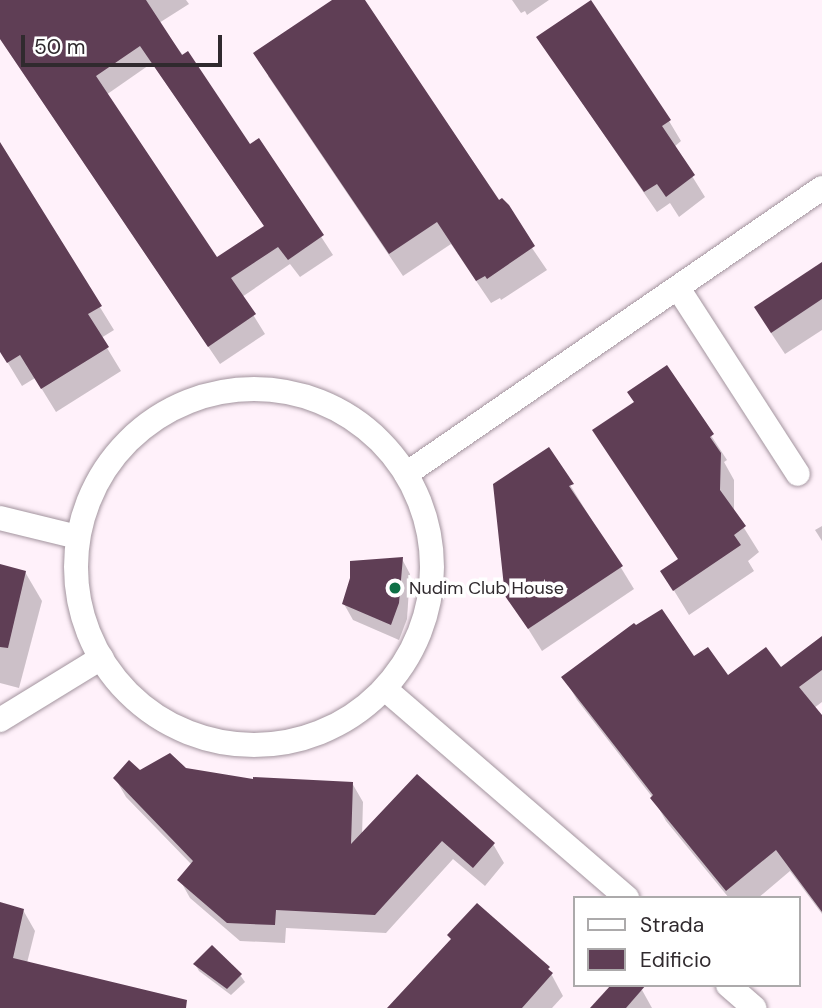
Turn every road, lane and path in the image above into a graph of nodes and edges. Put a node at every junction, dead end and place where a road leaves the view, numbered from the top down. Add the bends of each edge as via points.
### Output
1 (822, 188) edge
2 (678, 288) junction
3 (406, 474) junction
4 (798, 474) dead end
5 (0, 517) edge
6 (78, 537) junction
7 (101, 658) junction
8 (385, 689) junction
9 (0, 720) edge
10 (625, 896) edge
11 (730, 987) edge
12 (754, 1008) edge

1 - 2 street
2 - 3 street
2 - 4 street
3 - 6 street via 366,428 312,398 282,391 220,392 162,414 116,454 99,480
3 - 8 street via 430,536 430,601 406,663
5 - 6 street
6 - 7 street via 77,587
7 - 8 street via 123,687 151,712 182,730 230,743 291,742 326,731 358,713
7 - 9 street
8 - 10 street
11 - 12 street

